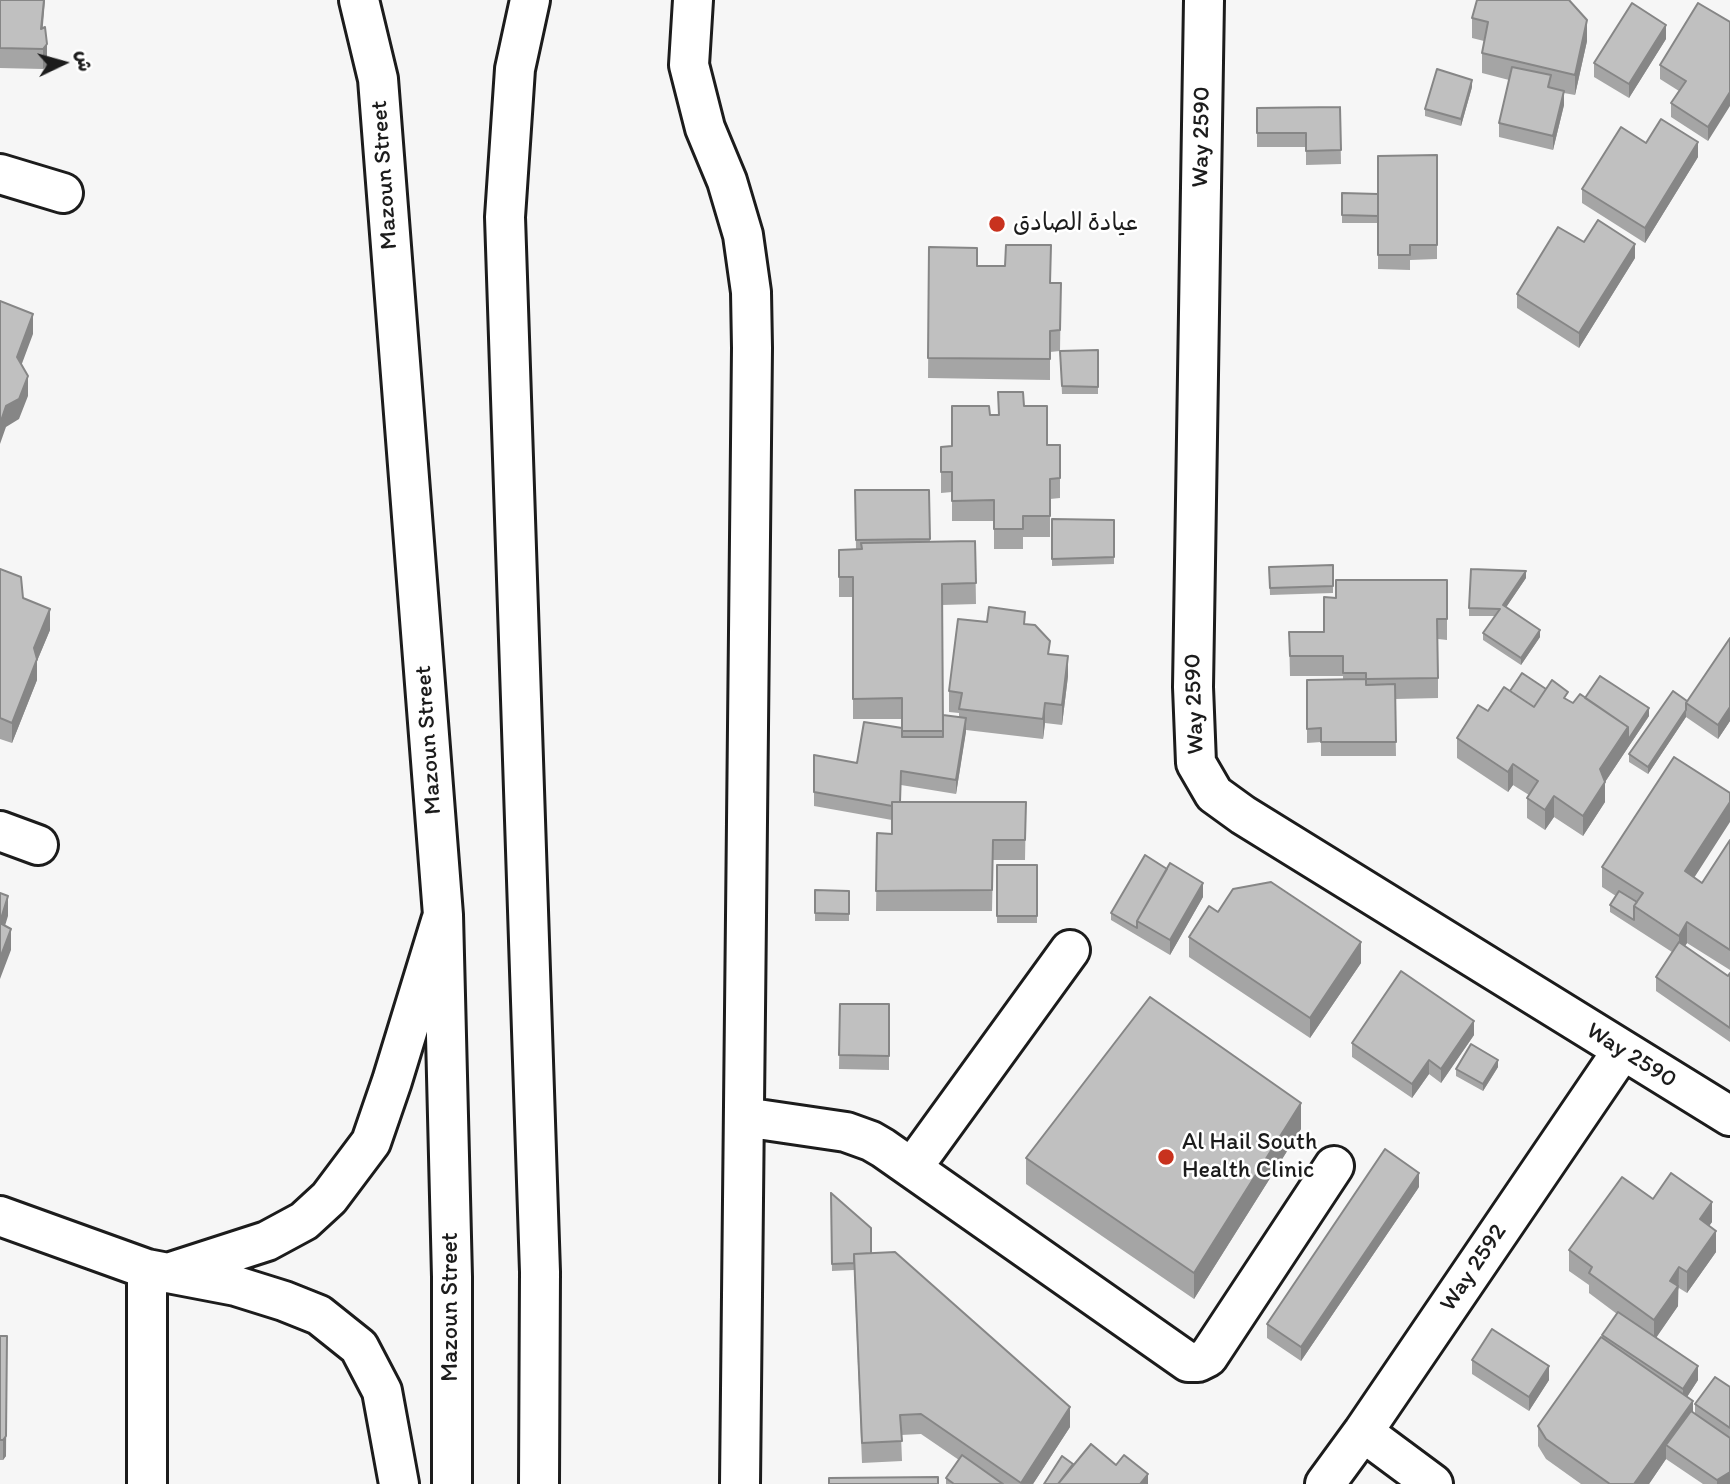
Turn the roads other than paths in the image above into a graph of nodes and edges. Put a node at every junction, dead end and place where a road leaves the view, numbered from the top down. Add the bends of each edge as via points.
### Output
1 (359, 0) edge
2 (530, 0) edge
3 (692, 0) edge
4 (1204, 0) edge
5 (0, 174) edge
6 (62, 193) dead end
7 (0, 831) edge
8 (38, 845) dead end
9 (443, 915) junction
10 (1070, 950) dead end
11 (1622, 1051) junction
12 (1730, 1116) edge
13 (744, 1117) junction
14 (1334, 1166) dead end
15 (912, 1168) junction
16 (0, 1216) edge
17 (156, 1271) junction
18 (1363, 1432) junction
19 (147, 1484) edge
20 (399, 1484) edge
21 (452, 1484) edge
22 (539, 1484) edge
23 (740, 1484) edge
24 (1325, 1484) edge
25 (1433, 1484) edge

1 - 9 street, Mazoun Street via 378,79
2 - 22 street via 515,69 505,217 540,1272
3 - 13 street via 689,65 705,128 743,235 751,303
4 - 11 street, Way 2590 via 1193,687 1196,763 1214,794 1243,815
5 - 6 street
7 - 8 street
9 - 17 street via 371,1142 329,1198 304,1221 267,1241
9 - 21 street, Mazoun Street
10 - 15 street
11 - 12 street, Way 2590
11 - 18 street, Way 2592
13 - 15 street via 846,1132 871,1141
13 - 23 street
14 - 15 street via 1208,1357 1198,1362 1188,1362
16 - 17 street
17 - 19 street
17 - 20 street via 236,1286 284,1301 319,1315 359,1347 382,1391
18 - 24 street, Way 2592
18 - 25 street

